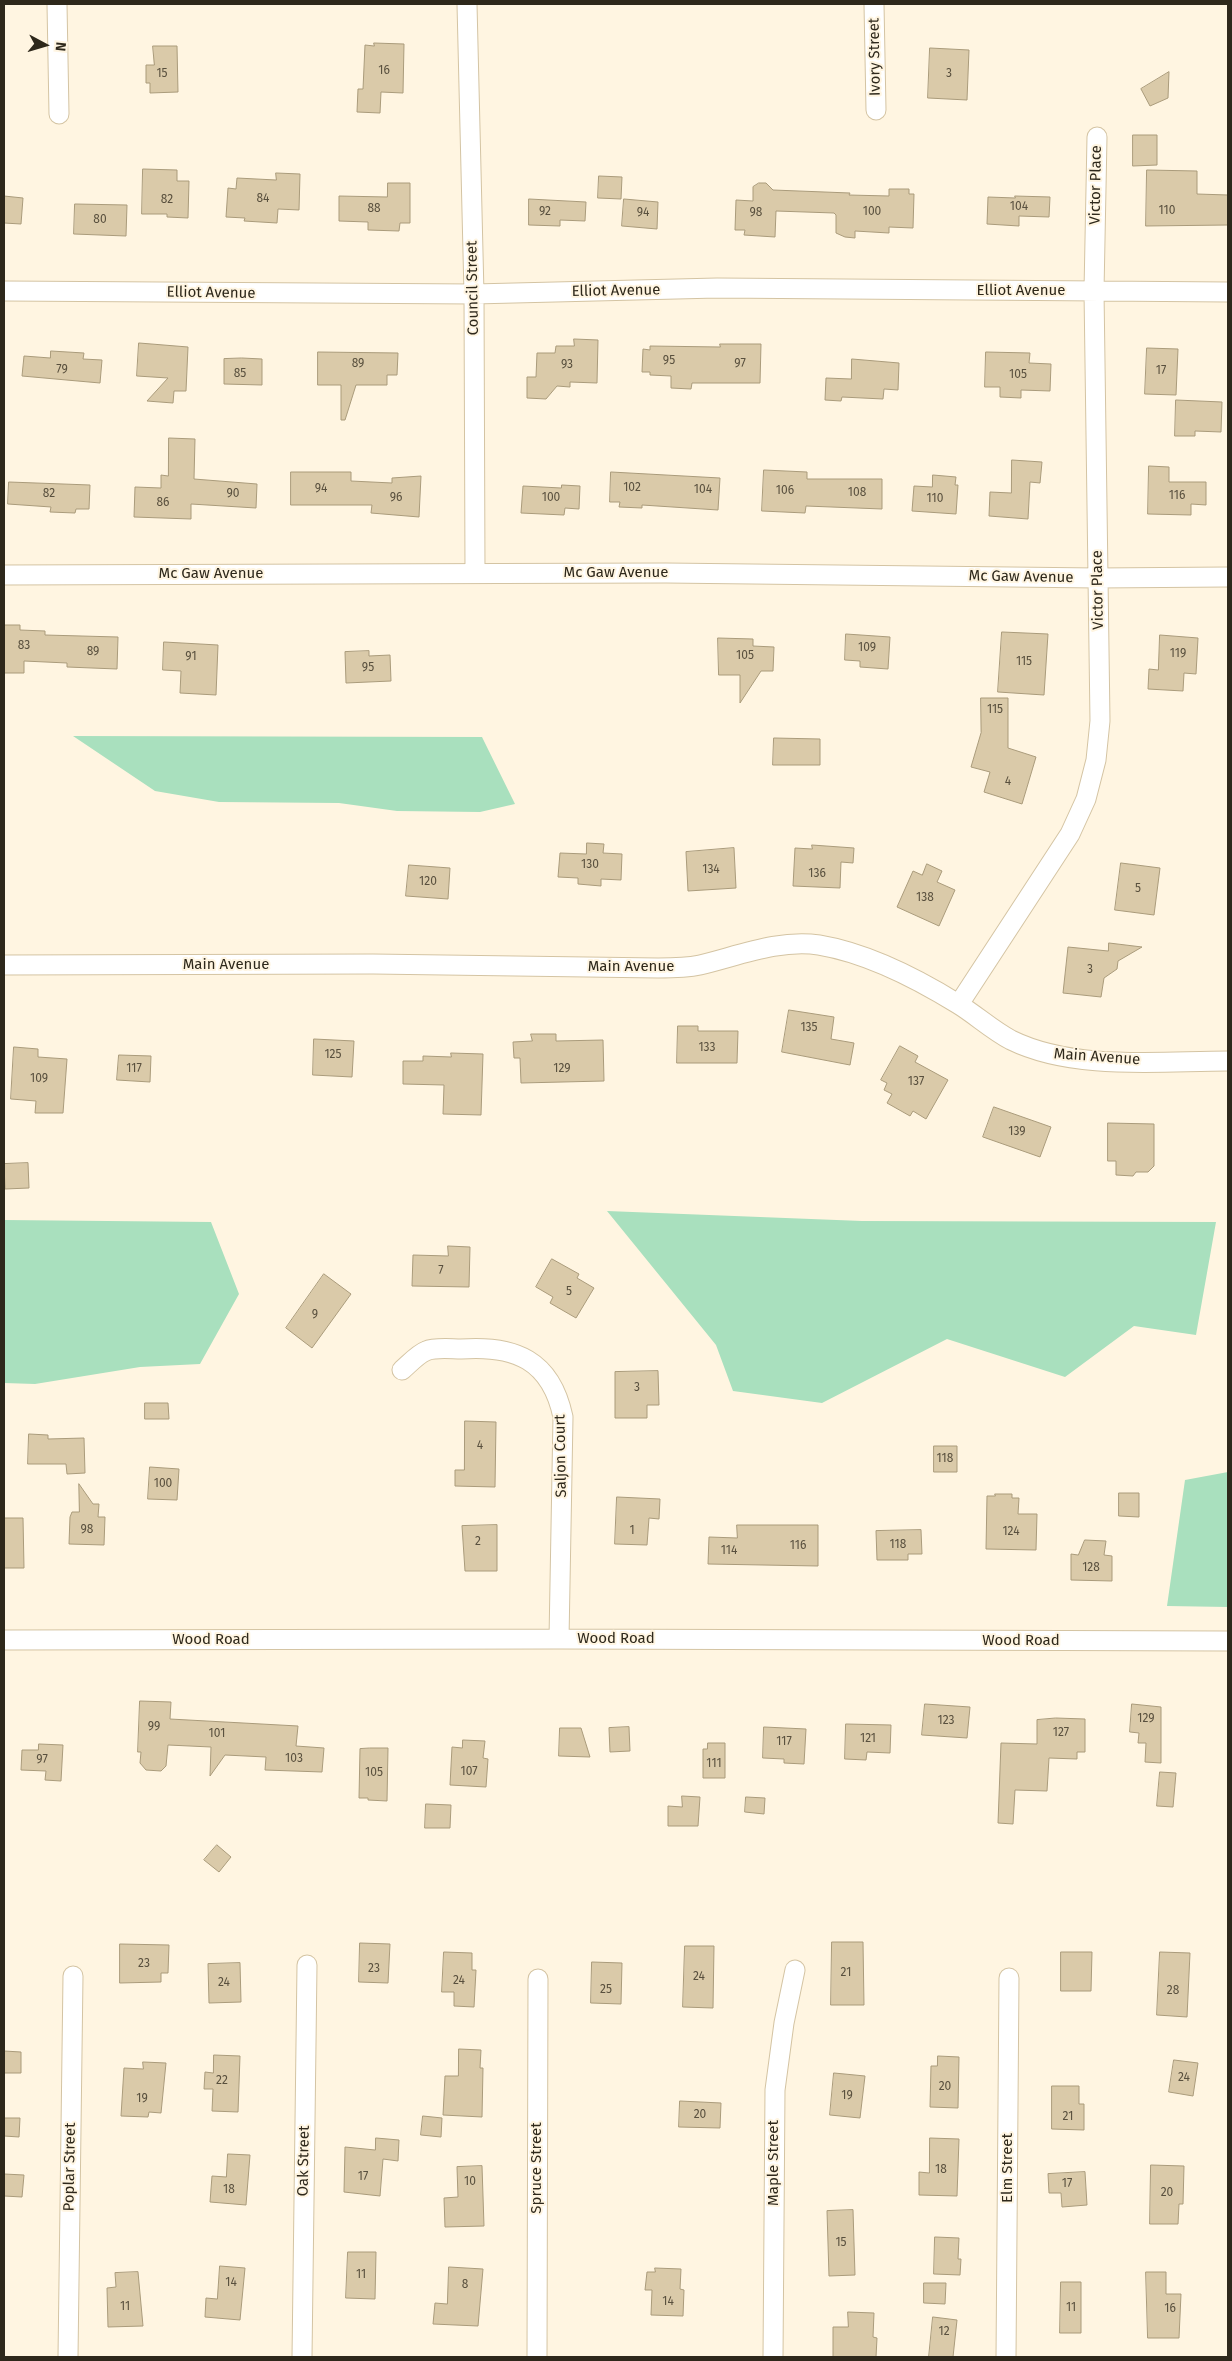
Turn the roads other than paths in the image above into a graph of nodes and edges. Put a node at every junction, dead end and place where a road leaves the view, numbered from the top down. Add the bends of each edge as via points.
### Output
1 (57, 4) edge
2 (467, 4) edge
3 (874, 4) edge
4 (876, 110) dead end
5 (59, 114) dead end
6 (1097, 137) dead end
7 (4, 291) edge
8 (1094, 291) junction
9 (1228, 292) edge
10 (474, 294) junction
11 (475, 573) junction
12 (4, 575) edge
13 (1228, 577) edge
14 (1097, 578) junction
15 (4, 965) edge
16 (959, 1004) junction
17 (1228, 1061) edge
18 (402, 1370) dead end
19 (559, 1639) junction
20 (4, 1640) edge
21 (1228, 1642) edge
22 (306, 1965) dead end
23 (795, 1970) dead end
24 (73, 1976) dead end
25 (1009, 1978) dead end
26 (538, 1979) dead end
27 (68, 2357) edge
28 (302, 2357) edge
29 (537, 2357) edge
30 (773, 2357) edge
31 (1006, 2357) edge

1 - 5 street
2 - 10 street, Council Street
3 - 4 street, Ivory Street
6 - 8 street, Victor Place
7 - 10 street, Elliot Avenue
8 - 9 street, Elliot Avenue
8 - 10 street, Elliot Avenue via 717,288
8 - 14 street, Victor Place
10 - 11 street, Council Street
11 - 12 street, Mc Gaw Avenue
11 - 14 street, Mc Gaw Avenue
13 - 14 street, Mc Gaw Avenue
14 - 16 street, Victor Place via 1100,722 1096,760 1086,799 1070,834
15 - 16 street, Main Avenue via 373,964 658,968 699,965 780,945 817,945 875,962
16 - 17 street, Main Avenue via 1010,1039 1047,1054 1090,1060
18 - 19 street, Saljon Court via 426,1351 486,1347 530,1359 545,1373 563,1417
19 - 20 street, Wood Road
19 - 21 street, Wood Road
22 - 28 street, Oak Street
23 - 30 street, Maple Street via 775,2090
24 - 27 street, Poplar Street
25 - 31 street, Elm Street
26 - 29 street, Spruce Street

